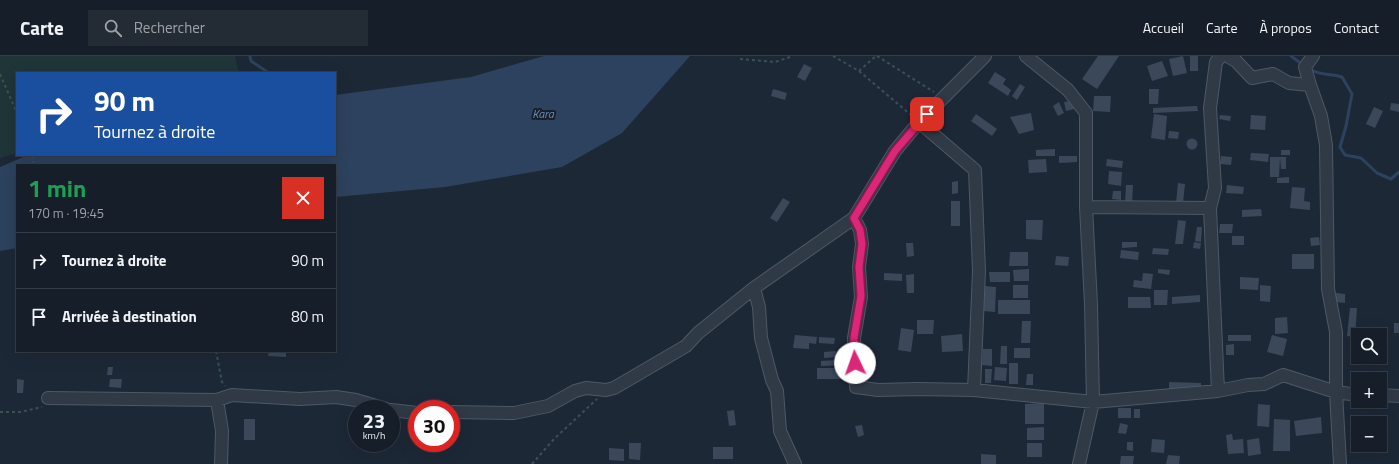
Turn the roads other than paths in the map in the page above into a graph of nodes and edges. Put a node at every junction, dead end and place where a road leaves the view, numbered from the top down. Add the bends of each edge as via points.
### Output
1 (985, 56) edge
2 (1026, 56) edge
3 (1221, 56) edge
4 (1227, 56) edge
5 (1313, 56) edge
6 (1310, 85) junction
7 (919, 122) junction
8 (1086, 207) junction
9 (1210, 208) junction
10 (854, 218) junction
11 (754, 288) junction
12 (974, 390) junction
13 (1218, 391) junction
14 (1336, 392) junction
15 (1351, 394) edge
16 (1387, 395) edge
17 (1399, 396) edge
18 (48, 398) road end
19 (218, 400) junction
20 (356, 400) edge
21 (1093, 402) junction
22 (460, 412) edge
23 (221, 464) edge
24 (795, 464) edge
25 (1080, 464) edge
26 (1340, 464) edge

1 - 7 street
2 - 8 street via 1068,90 1086,113
3 - 9 street via 1216,62 1210,108 1215,188
4 - 6 street via 1236,61 1252,78 1273,74 1289,83
5 - 6 street via 1305,67
6 - 14 street via 1321,116 1326,145 1328,289 1336,332
7 - 10 street via 895,151
7 - 12 street via 975,170 979,271
8 - 9 street
8 - 21 street
9 - 13 street
10 - 11 street
10 - 12 street via 860,230 862,244 859,267 861,296 854,338 856,387 878,390
11 - 22 street via 698,333 686,346 614,388 586,388 548,406 514,413
11 - 24 street via 762,338 777,391 780,431
12 - 21 street
13 - 14 street via 1264,384 1283,375
13 - 21 street
14 - 15 street
14 - 26 street
16 - 17 street
18 - 19 street
19 - 20 street via 232,395 300,399 336,397
19 - 23 street via 222,431
21 - 25 street

